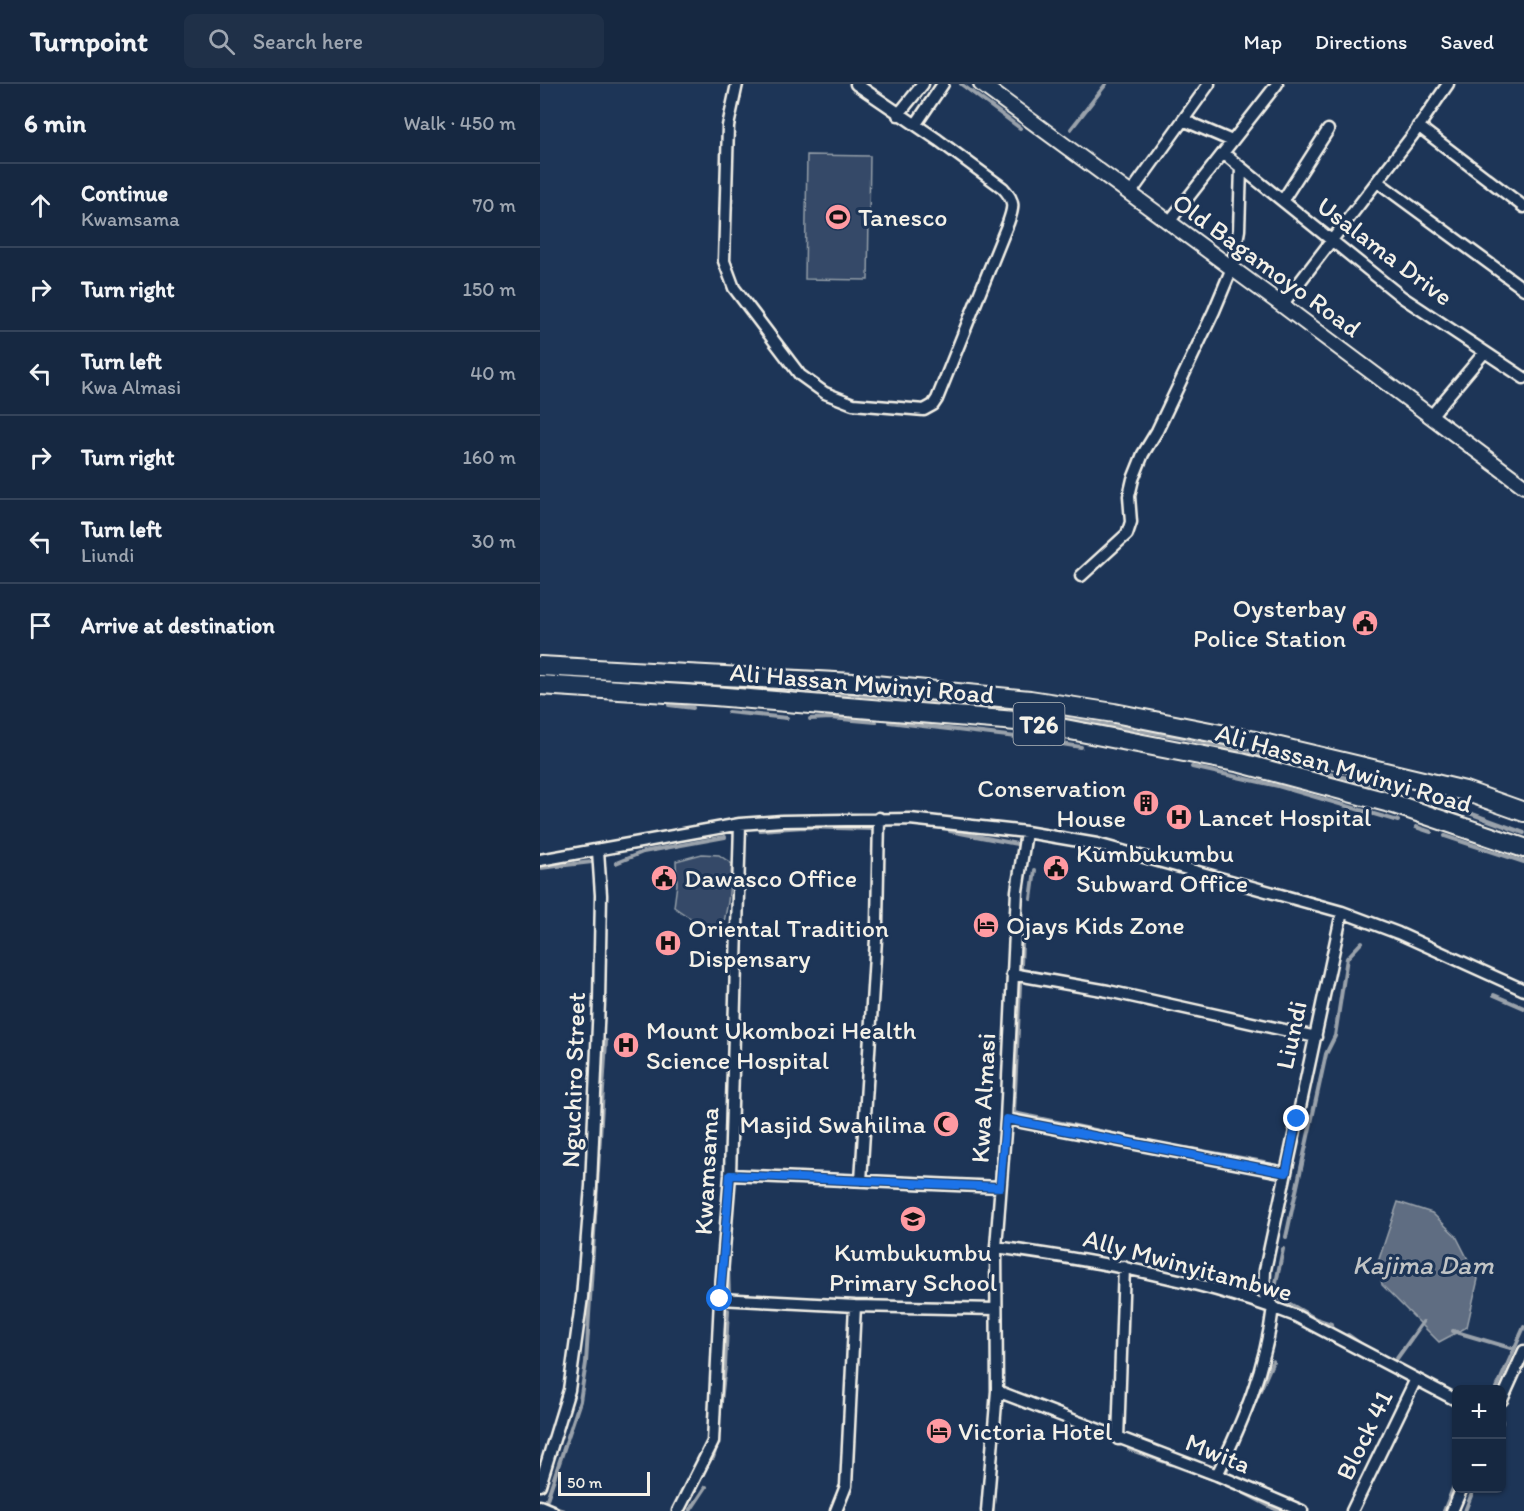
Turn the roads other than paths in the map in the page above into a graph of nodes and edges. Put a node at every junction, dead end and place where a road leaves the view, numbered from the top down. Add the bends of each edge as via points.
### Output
1 (737, 84) edge
2 (856, 84) edge
3 (923, 84) edge
4 (943, 84) edge
5 (981, 84) edge
6 (1209, 84) edge
7 (1277, 84) edge
8 (1448, 84) edge
9 (898, 115) junction
10 (1183, 120) junction
11 (916, 124) junction
12 (1418, 126) junction
13 (1329, 130) dead end
14 (1232, 141) junction
15 (1223, 153) junction
16 (1241, 168) junction
17 (1378, 182) junction
18 (1130, 194) junction
19 (1283, 200) junction
20 (1524, 207) edge
21 (1169, 222) junction
22 (1331, 240) junction
23 (1232, 268) junction
24 (1524, 289) edge
25 (1282, 305) junction
26 (1484, 353) junction
27 (1524, 378) edge
28 (1431, 416) junction
29 (1524, 486) edge
30 (1082, 576) dead end
31 (540, 666) edge
32 (540, 685) edge
33 (1524, 812) edge
34 (879, 818) junction
35 (740, 824) junction
36 (1026, 832) junction
37 (1524, 848) edge
38 (598, 851) junction
39 (540, 860) edge
40 (1342, 912) junction
41 (1012, 974) junction
42 (1524, 990) edge
43 (1316, 1037) junction
44 (1006, 1119) junction
45 (1286, 1173) junction
46 (730, 1175) junction
47 (861, 1180) junction
48 (1000, 1187) junction
49 (996, 1247) junction
50 (1124, 1267) junction
51 (720, 1299) junction
52 (855, 1306) junction
53 (1273, 1307) junction
54 (996, 1309) junction
55 (1524, 1351) edge
56 (1416, 1379) junction
57 (997, 1391) junction
58 (1506, 1391) edge
59 (1452, 1398) edge
60 (1118, 1438) junction
61 (1217, 1475) junction
62 (540, 1485) edge
63 (1459, 1493) edge
64 (540, 1506) edge
65 (552, 1511) edge
66 (678, 1511) edge
67 (836, 1511) edge
68 (987, 1511) edge
69 (1302, 1511) edge
70 (1352, 1511) edge
71 (1452, 1511) edge

1 - 11 street via 728,126 724,261 734,288 801,375 825,393 853,404 924,410 933,405 1013,203 1004,188
2 - 9 street
3 - 9 street
4 - 11 street
5 - 18 street, Old Bagamoyo Road
6 - 10 street
7 - 14 street
8 - 12 street
9 - 11 street
10 - 14 street
10 - 18 street
12 - 17 street
12 - 20 street
13 - 19 street
14 - 15 street
15 - 16 street, Usalama Drive
15 - 21 street
16 - 19 street, Usalama Drive
16 - 23 street via 1239,230
17 - 22 street
17 - 24 street
18 - 21 street, Old Bagamoyo Road
19 - 22 street, Usalama Drive
21 - 23 street, Old Bagamoyo Road
22 - 25 street
22 - 26 street, Usalama Drive via 1402,297
23 - 25 street, Old Bagamoyo Road
23 - 30 street via 1133,478 1130,528
25 - 28 street, Old Bagamoyo Road
26 - 27 street, Usalama Drive
26 - 28 street
28 - 29 street, Old Bagamoyo Road
31 - 33 highway, Ali Hassan Mwinyi Road / T26 via 854,683 1030,700 1246,739 1465,791
32 - 37 highway, Ali Hassan Mwinyi Road / T26 via 1029,722 1241,763 1394,804
34 - 35 street
34 - 36 street
34 - 47 street via 877,923
35 - 38 street
35 - 46 street, Kwamsama
36 - 40 street via 1097,844
36 - 41 street, Kwa Almasi via 1017,891
38 - 39 street
38 - 62 street, Nguchiro Street via 599,1002 582,1297 569,1390
40 - 42 street
40 - 43 street, Liundi
41 - 43 street
41 - 44 street, Kwa Almasi
43 - 45 street, Liundi
44 - 45 street
44 - 48 street, Kwa Almasi
45 - 53 street, Liundi via 1265,1270 1264,1294
46 - 47 street
46 - 51 street, Kwamsama
47 - 48 street
48 - 49 street, Kwa Almasi
49 - 50 street, Ally Mwinyitambwe
49 - 54 street, Kwa Almasi
50 - 53 street, Ally Mwinyitambwe
50 - 60 street
51 - 52 street
51 - 66 street, Kwamsama via 713,1442
52 - 54 street
52 - 67 street via 846,1486
53 - 56 street, Ally Mwinyitambwe
53 - 61 street via 1254,1391
54 - 57 street, Kwa Almasi
55 - 58 street
56 - 59 street, Ally Mwinyitambwe
56 - 70 street, Block 41
57 - 60 street, Mwita
57 - 68 street, Kwa Almasi
60 - 61 street, Mwita
61 - 69 street, Mwita
63 - 71 street
64 - 65 street

